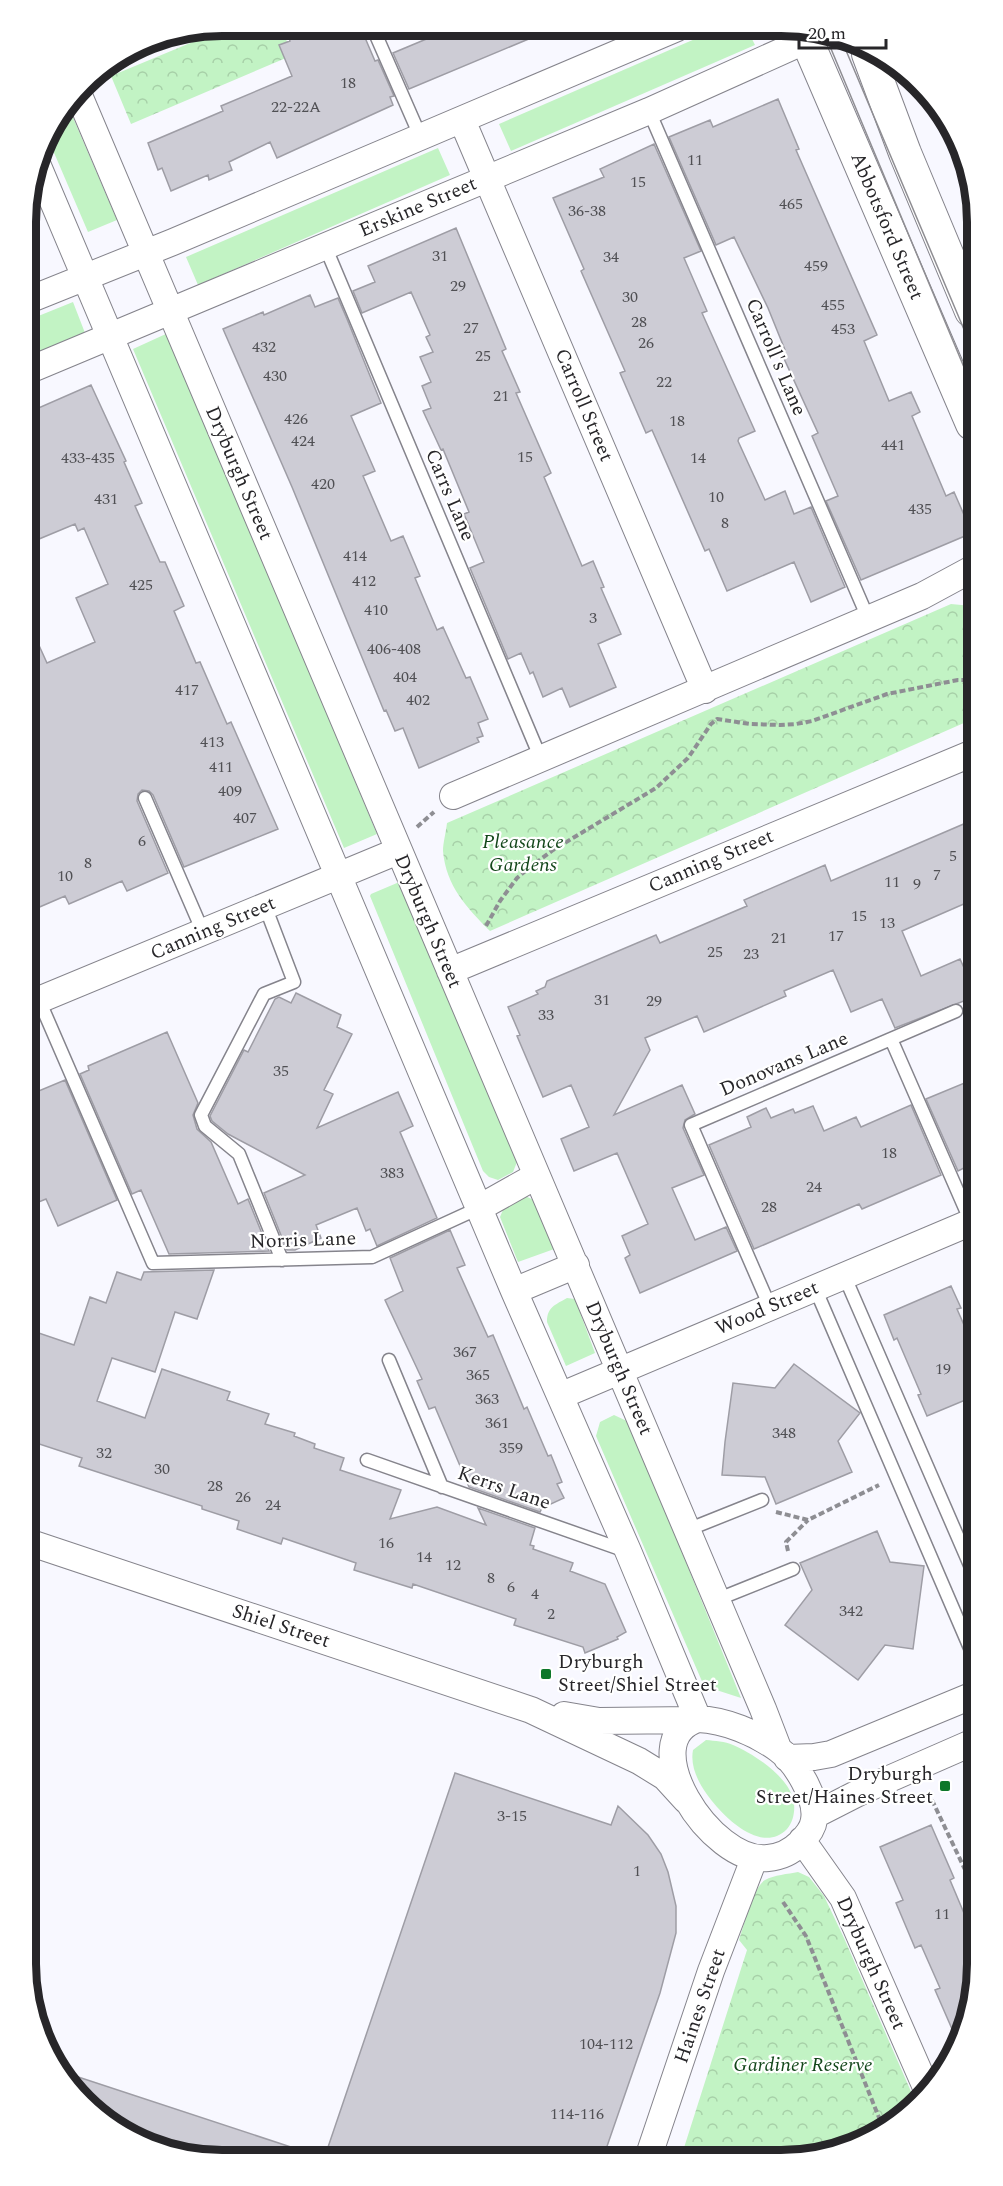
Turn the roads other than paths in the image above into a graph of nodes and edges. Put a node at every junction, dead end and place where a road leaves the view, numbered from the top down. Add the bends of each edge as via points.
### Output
1 (376, 36) edge
2 (654, 36) edge
3 (804, 38) edge
4 (814, 40) edge
5 (870, 59) edge
6 (81, 101) edge
7 (649, 111) junction
8 (462, 120) junction
9 (421, 138) junction
10 (42, 175) edge
11 (488, 178) junction
12 (324, 246) junction
13 (146, 253) junction
14 (84, 277) junction
15 (36, 297) edge
16 (967, 301) edge
17 (171, 310) junction
18 (108, 337) junction
19 (36, 367) edge
20 (967, 412) edge
21 (967, 572) edge
22 (868, 618) junction
23 (705, 690) junction
24 (541, 759) junction
25 (967, 760) edge
26 (453, 796) road end
27 (145, 798) dead end
28 (398, 851) junction
29 (338, 875) junction
30 (265, 906) junction
31 (203, 932) junction
32 (450, 971) junction
33 (36, 1001) edge
34 (36, 1006) edge
35 (956, 1011) dead end
36 (891, 1039) junction
37 (536, 1176) junction
38 (479, 1208) junction
39 (967, 1210) edge
40 (967, 1223) edge
41 (282, 1260) junction
42 (576, 1265) junction
43 (844, 1275) junction
44 (815, 1288) junction
45 (514, 1291) junction
46 (770, 1307) junction
47 (389, 1360) dead end
48 (619, 1371) junction
49 (560, 1396) junction
50 (367, 1460) dead end
51 (442, 1487) junction
52 (762, 1500) road end
53 (687, 1530) junction
54 (36, 1545) edge
55 (628, 1551) junction
56 (967, 1559) edge
57 (793, 1569) road end
58 (716, 1600) junction
59 (967, 1641) edge
60 (967, 1698) edge
61 (531, 1710) junction
62 (696, 1719) junction
63 (967, 1745) edge
64 (782, 1753) junction
65 (686, 1800) junction
66 (815, 1815) junction
67 (802, 1840) junction
68 (753, 1859) junction
69 (924, 2082) edge
70 (651, 2150) edge

1 - 9 lane
2 - 8 street
3 - 7 street, Erskine Street
4 - 20 street, Abbotsford Street
5 - 16 street
6 - 13 street, Dryburgh Street
7 - 11 street, Erskine Street
7 - 22 lane, Carroll's Lane
8 - 9 street
8 - 11 street, Carroll Street
9 - 13 street
10 - 14 street
11 - 12 street, Erskine Street
11 - 23 street, Carroll Street
12 - 17 street, Erskine Street
12 - 24 lane, Carrs Lane
13 - 14 street
13 - 17 street, Dryburgh Street
14 - 15 street
14 - 18 street
17 - 18 street, Erskine Street
17 - 28 street, Dryburgh Street
18 - 19 street, Erskine Street
18 - 29 street
21 - 22 street
22 - 23 street
23 - 24 street
24 - 26 street
25 - 32 street, Canning Street
27 - 31 lane
28 - 29 street, Canning Street
28 - 32 street, Dryburgh Street
29 - 30 street, Canning Street
29 - 38 street
30 - 31 street, Canning Street
30 - 41 lane via 294,982 264,994 201,1115 206,1126 239,1154
31 - 33 street, Canning Street
32 - 37 street, Dryburgh Street
34 - 41 lane, Norris Lane via 153,1263
35 - 36 lane
36 - 39 lane
36 - 46 lane, Donovans Lane via 691,1125
37 - 38 street
37 - 42 street, Dryburgh Street
38 - 41 lane, Norris Lane via 372,1257
38 - 45 street
40 - 43 street, Wood Street
42 - 45 street
42 - 48 street, Dryburgh Street
43 - 44 street, Wood Street
43 - 56 lane
44 - 46 street, Wood Street
44 - 59 lane
45 - 49 street
46 - 48 street, Wood Street
47 - 51 lane
48 - 49 street, Wood Street
48 - 53 street, Dryburgh Street
49 - 55 street
50 - 51 lane, Kerrs Lane
51 - 55 lane, Kerrs Lane
52 - 53 lane
53 - 58 street, Dryburgh Street
54 - 61 street, Shiel Street
55 - 62 street
57 - 58 lane
58 - 64 street, Dryburgh Street
60 - 64 street via 831,1754 814,1757
61 - 62 street, Shiel Street via 599,1721
61 - 65 street, Shiel Street via 639,1761 665,1777
62 - 64 street via 737,1728
62 - 65 street via 680,1730 672,1755
63 - 66 street
64 - 66 street via 808,1789
65 - 68 street via 717,1838
66 - 67 street
67 - 68 street via 782,1855
67 - 69 street, Dryburgh Street via 843,1898
68 - 70 street, Haines Street

